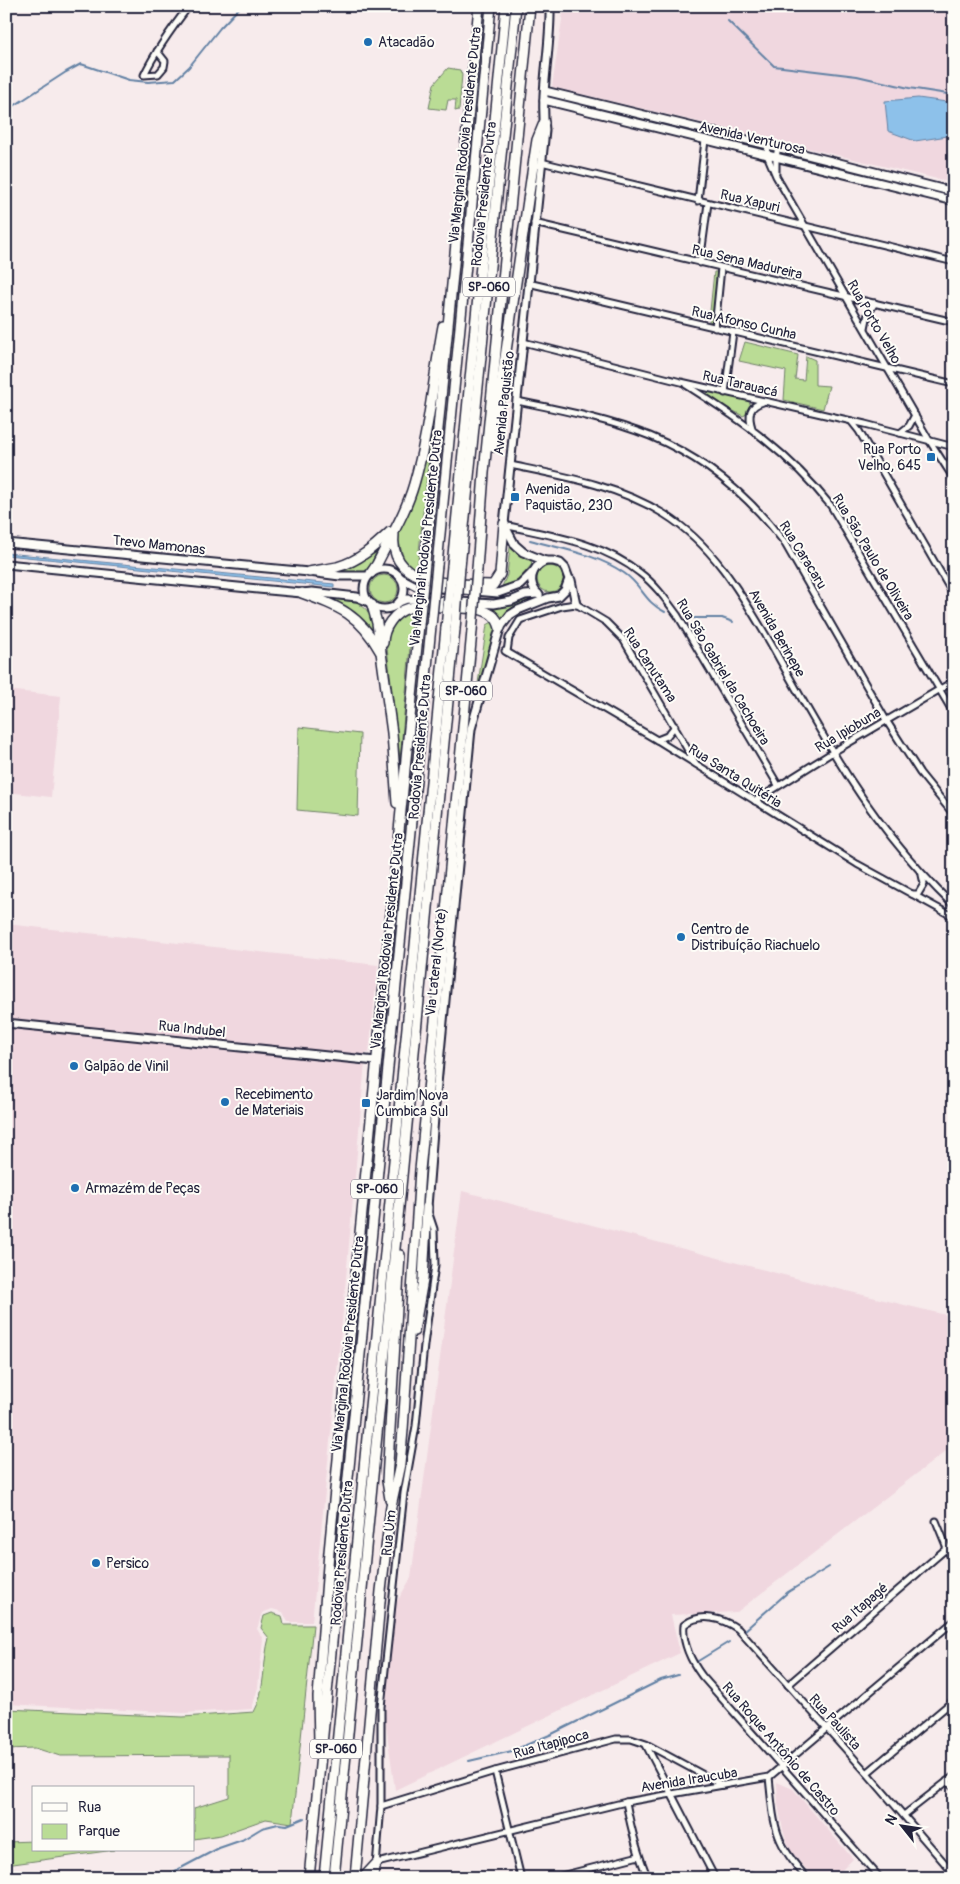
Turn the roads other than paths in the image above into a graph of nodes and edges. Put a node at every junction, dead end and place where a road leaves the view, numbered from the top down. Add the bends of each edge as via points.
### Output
1 (189, 6) edge
2 (479, 6) edge
3 (491, 6) edge
4 (506, 6) edge
5 (516, 6) edge
6 (530, 6) edge
7 (550, 7) edge
8 (157, 51) junction
9 (545, 91) junction
10 (544, 100) junction
11 (544, 123) junction
12 (704, 140) junction
13 (768, 145) junction
14 (778, 148) junction
15 (767, 155) junction
16 (776, 157) junction
17 (540, 162) junction
18 (776, 176) junction
19 (954, 192) edge
20 (698, 201) junction
21 (954, 201) edge
22 (708, 203) junction
23 (534, 223) junction
24 (805, 226) junction
25 (954, 262) edge
26 (700, 263) junction
27 (721, 268) junction
28 (528, 283) junction
29 (847, 296) junction
30 (875, 303) junction
31 (450, 305) junction
32 (954, 322) edge
33 (715, 328) junction
34 (865, 328) junction
35 (733, 332) junction
36 (522, 342) junction
37 (888, 368) junction
38 (681, 382) junction
39 (954, 384) edge
40 (725, 393) junction
41 (517, 401) junction
42 (764, 401) junction
43 (915, 415) junction
44 (851, 421) junction
45 (865, 424) junction
46 (752, 428) junction
47 (900, 433) junction
48 (929, 440) junction
49 (864, 441) junction
50 (954, 447) edge
51 (954, 455) edge
52 (510, 465) junction
53 (947, 467) junction
54 (484, 473) junction
55 (954, 479) edge
56 (504, 524) junction
57 (394, 529) junction
58 (6, 543) edge
59 (545, 561) junction
60 (6, 564) edge
61 (456, 567) junction
62 (309, 572) junction
63 (533, 572) junction
64 (370, 574) junction
65 (568, 575) junction
66 (401, 578) junction
67 (302, 593) junction
68 (538, 594) junction
69 (954, 596) edge
70 (548, 598) junction
71 (399, 602) junction
72 (370, 604) junction
73 (576, 604) junction
74 (450, 628) junction
75 (500, 628) junction
76 (382, 656) junction
77 (954, 681) edge
78 (938, 690) junction
79 (954, 714) edge
80 (886, 720) junction
81 (675, 726) junction
82 (657, 740) junction
83 (832, 752) junction
84 (696, 764) junction
85 (778, 785) junction
86 (755, 801) junction
87 (954, 815) edge
88 (399, 829) junction
89 (921, 872) junction
90 (912, 894) junction
91 (954, 906) edge
92 (954, 917) edge
93 (6, 1023) edge
94 (376, 1061) junction
95 (427, 1208) junction
96 (398, 1210) junction
97 (406, 1386) junction
98 (391, 1506) junction
99 (936, 1521) dead end
100 (946, 1548) junction
101 (954, 1565) edge
102 (954, 1621) edge
103 (684, 1624) joint
104 (788, 1685) junction
105 (954, 1700) edge
106 (826, 1729) junction
107 (646, 1744) junction
108 (322, 1752) junction
109 (782, 1768) junction
110 (495, 1771) junction
111 (867, 1773) junction
112 (954, 1776) edge
113 (769, 1777) junction
114 (948, 1781) junction
115 (722, 1785) junction
116 (954, 1788) edge
117 (670, 1794) junction
118 (626, 1802) junction
119 (381, 1806) junction
120 (904, 1816) junction
121 (510, 1830) junction
122 (639, 1856) junction
123 (377, 1863) junction
124 (954, 1874) edge
125 (309, 1878) edge
126 (324, 1878) edge
127 (334, 1878) edge
128 (355, 1878) edge
129 (363, 1878) edge
130 (375, 1878) edge
131 (521, 1878) edge
132 (553, 1878) edge
133 (648, 1878) edge
134 (716, 1878) edge
135 (807, 1878) edge
136 (880, 1878) edge

1 - 8 street
2 - 31 highway
3 - 108 highway, Via Marginal Rodovia Presidente Dutra / SP-060, bridge
4 - 61 highway, Rodovia Presidente Dutra / SP-060
5 - 61 highway, Rodovia Presidente Dutra / SP-060
6 - 54 highway, Rodovia Presidente Dutra / SP-060
7 - 9 main road, Avenida Paquistão
8 - 8 street via 148,66 144,75 158,74 164,67 165,61
9 - 10 main road, Avenida Paquistão
9 - 13 main road, Avenida Venturosa
10 - 11 main road, Avenida Paquistão
10 - 12 main road, Avenida Venturosa
11 - 17 main road, Avenida Paquistão
11 - 54 highway via 537,140 495,430
12 - 15 main road, Avenida Venturosa
12 - 20 street
13 - 14 main road, Avenida Venturosa
13 - 15 street, Rua Porto Velho
14 - 16 street
14 - 19 main road, Avenida Venturosa
15 - 16 main road, Avenida Venturosa
15 - 18 street, Rua Porto Velho
16 - 18 street
16 - 21 main road, Avenida Venturosa
17 - 20 street, Rua Xapuri
17 - 23 main road, Avenida Paquistão
18 - 24 street, Rua Porto Velho
20 - 22 street, Rua Xapuri
22 - 24 street, Rua Xapuri
22 - 26 street
23 - 26 street, Rua Sena Madureira
23 - 28 main road, Avenida Paquistão
24 - 25 street, Rua Xapuri
24 - 29 street, Rua Porto Velho
26 - 27 street, Rua Sena Madureira
27 - 29 street, Rua Sena Madureira
27 - 33 street
28 - 33 street, Rua Afonso Cunha
28 - 36 main road, Avenida Paquistão
29 - 30 street, Rua Sena Madureira
29 - 34 street, Rua Porto Velho
30 - 32 street, Rua Sena Madureira
30 - 34 street
31 - 57 highway via 444,317 414,484
31 - 88 highway, bridge
33 - 35 street, Rua Afonso Cunha
34 - 37 street, Rua Porto Velho
35 - 37 street, Rua Afonso Cunha
35 - 40 street
36 - 38 street, Rua Tarauacá
36 - 41 main road, Avenida Paquistão
37 - 39 street, Rua Afonso Cunha
37 - 43 street, Rua Porto Velho
38 - 40 street, Rua Tarauacá
38 - 46 street, Rua São Paulo de Oliveira
40 - 42 street, Rua Tarauacá
41 - 52 main road, Avenida Paquistão
41 - 80 street, Rua Caracaru via 651,436 705,465 727,482 768,520 784,542
42 - 44 street, Rua Tarauacá
42 - 46 street via 752,408
43 - 47 street
43 - 48 street, Rua Porto Velho
44 - 45 street, Rua Tarauacá
44 - 49 street
45 - 47 street, Rua Tarauacá
45 - 49 street
46 - 78 street, Rua São Paulo de Oliveira via 790,460 831,506
47 - 48 street, Rua Tarauacá
48 - 50 street, Rua Tarauacá
48 - 53 street, Rua Porto Velho
49 - 69 street
51 - 53 street
52 - 56 main road, Avenida Paquistão
52 - 83 street, Avenida Berinepe via 594,483 621,494 664,515 698,542 732,579
53 - 55 street, Rua Porto Velho
54 - 97 highway, Rodovia Presidente Dutra / SP-060, bridge via 420,1170
56 - 57 highway via 500,574 493,585 429,580 412,574 394,552
56 - 59 main road via 518,548
56 - 85 street, Rua São Gabriel da Cachoeira via 602,550 642,574 678,616
57 - 62 highway via 372,550 358,558
57 - 64 highway
58 - 62 main road, Trevo Mamonas
59 - 63 main road
59 - 65 main road via 560,563
60 - 67 main road
61 - 74 highway, Rodovia Presidente Dutra / SP-060, bridge
62 - 64 main road, Trevo Mamonas via 340,576
63 - 66 main road via 520,584 498,594 416,586
63 - 68 main road via 532,582
64 - 66 main road via 378,569 389,569
64 - 72 main road via 364,583
65 - 70 main road via 563,593
65 - 73 main road
66 - 71 main road via 404,588
67 - 72 main road via 357,597
67 - 76 highway via 327,601 349,614 365,629
68 - 70 main road
68 - 71 main road via 501,604 408,598
70 - 75 main road via 510,615
71 - 72 main road via 384,609
72 - 76 highway via 377,620
73 - 81 street, Rua Canutama via 606,622 623,639
73 - 82 street, Rua Santa Quitéria via 520,620 509,638 506,651
74 - 96 highway, Rodovia Presidente Dutra / SP-060
74 - 126 highway, Rodovia Presidente Dutra / SP-060
75 - 76 highway via 498,620 490,612 478,609 409,608 393,618 386,628
75 - 95 main road, Via Lateral (Norte) via 471,728
76 - 88 highway
77 - 78 street, Rua Ipiobuna
78 - 79 street, Rua São Paulo de Oliveira
78 - 80 street, Rua Ipiobuna
80 - 83 street, Rua Ipiobuna
80 - 87 street, Rua Caracaru via 920,773
81 - 82 street via 667,736
81 - 84 street, Rua Canutama
82 - 84 street, Rua Santa Quitéria
83 - 85 street, Rua Ipiobuna
83 - 89 street, Avenida Berinepe via 878,822
84 - 86 street, Rua Santa Quitéria
85 - 86 street, Rua Ipiobuna
86 - 90 street, Rua Santa Quitéria
88 - 94 highway
89 - 90 street via 924,884 918,894
89 - 91 street, Avenida Berinepe
90 - 92 street, Rua Santa Quitéria
93 - 94 main road, Rua Indubel
94 - 108 highway via 329,1552 318,1697 318,1738
95 - 97 highway via 423,1280
95 - 119 street, Rua Um via 434,1229 435,1265 416,1426 404,1493 381,1707
96 - 98 highway via 400,1250 387,1481
96 - 127 highway, Rodovia Presidente Dutra / SP-060
97 - 98 highway, Rodovia Presidente Dutra / SP-060 via 400,1464
98 - 128 highway, Rodovia Presidente Dutra / SP-060
99 - 100 street
100 - 101 street
100 - 104 street, Rua Itapagé
102 - 106 street, Avenida Iraucuba
103 - 104 street, Rua Paulista via 702,1618 728,1622 753,1644
103 - 109 street, Rua Roque Antônio de Castro via 683,1634 692,1663
104 - 106 street, Rua Paulista
105 - 111 street
106 - 109 street, Avenida Iraucuba
106 - 111 street, Rua Paulista
107 - 110 street, Rua Itapipoca via 616,1739
107 - 115 street, Rua Itapipoca
107 - 117 street
108 - 125 highway, Via Marginal Rodovia Presidente Dutra / SP-060
109 - 113 street, Avenida Iraucuba
109 - 136 street, Rua Roque Antônio de Castro
110 - 119 street, Rua Itapipoca
110 - 121 street
111 - 120 street, Rua Paulista
112 - 114 street
113 - 115 street, Avenida Iraucuba
113 - 135 street via 774,1826 779,1841
114 - 116 street
114 - 120 street
115 - 117 street, Avenida Iraucuba
117 - 118 street, Avenida Iraucuba
117 - 134 street
118 - 121 street, Avenida Iraucuba
118 - 122 street
119 - 123 street, Rua Um
120 - 124 street, Rua Paulista
121 - 123 street, Avenida Iraucuba
121 - 131 street
122 - 132 street
122 - 133 street
123 - 129 highway
123 - 130 street, Rua Um

